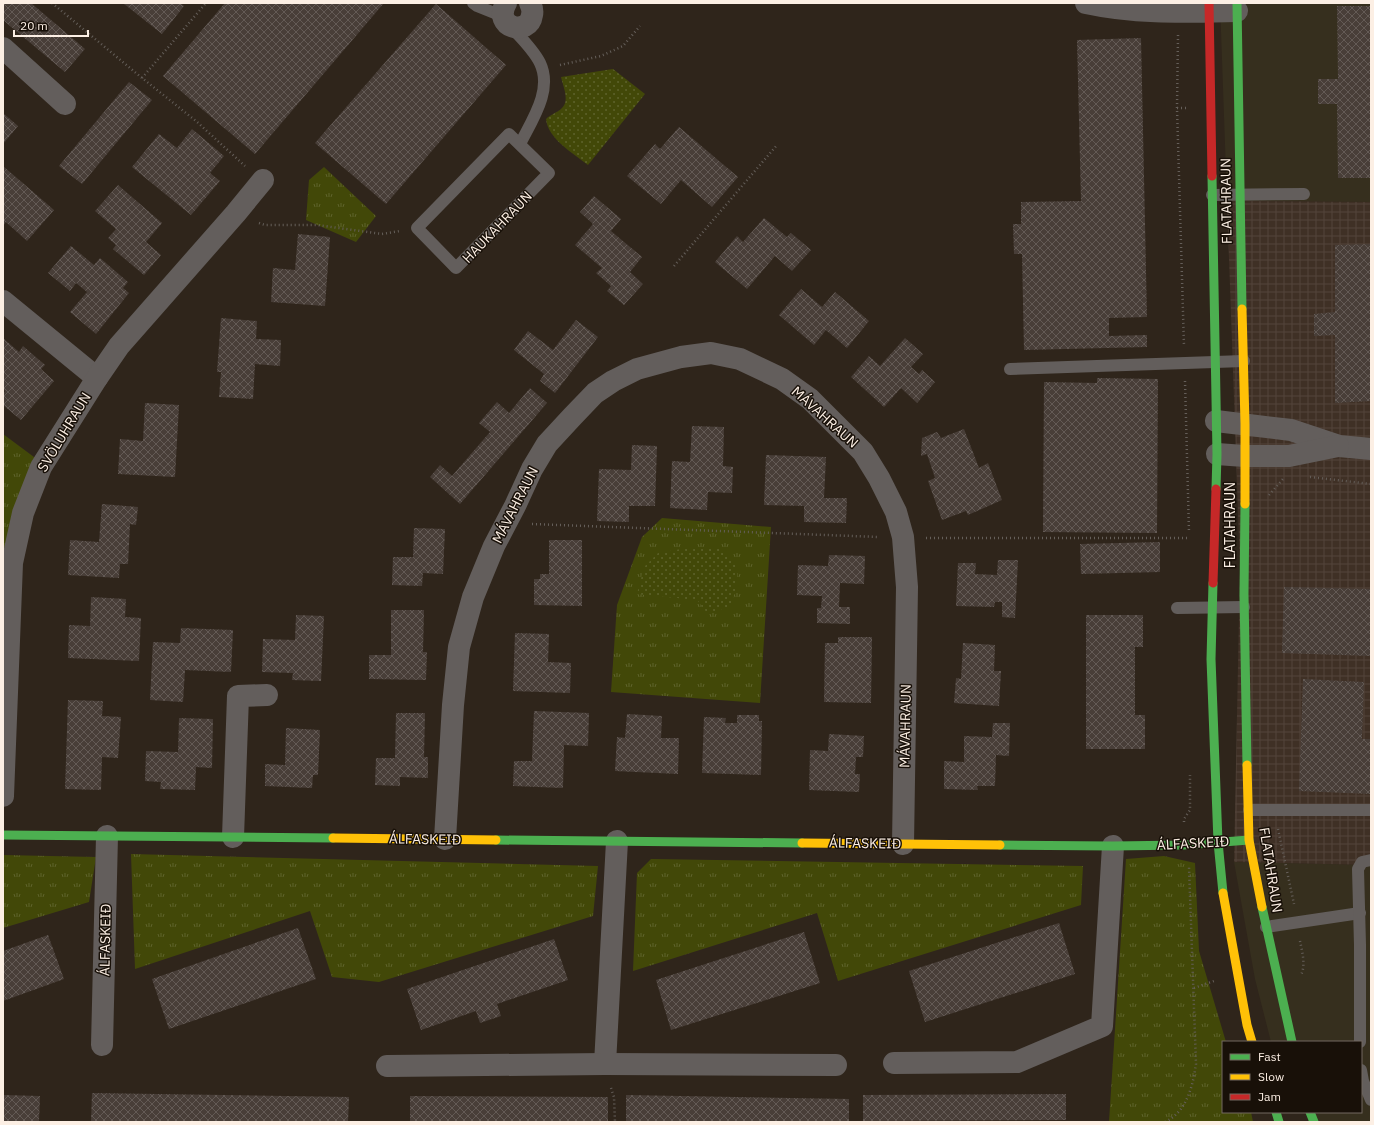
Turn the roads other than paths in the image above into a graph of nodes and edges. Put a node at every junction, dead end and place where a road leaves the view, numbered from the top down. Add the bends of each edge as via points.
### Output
1 (473, 3) edge
2 (530, 3) edge
3 (1086, 3) edge
4 (1209, 7) edge
5 (1237, 7) edge
6 (506, 15) edge
7 (3, 48) edge
8 (65, 104) dead end
9 (520, 144) junction
10 (263, 180) road end
11 (1304, 194) dead end
12 (1212, 195) junction
13 (1240, 195) junction
14 (3, 301) edge
15 (1215, 362) junction
16 (1244, 362) junction
17 (1010, 369) dead end
18 (97, 378) junction
19 (1216, 420) junction
20 (1245, 424) junction
21 (1339, 446) junction
22 (1371, 449) edge
23 (1217, 454) junction
24 (1244, 456) junction
25 (1213, 607) junction
26 (1244, 607) junction
27 (1177, 608) dead end
28 (267, 695) dead end
29 (3, 796) edge
30 (1249, 810) junction
31 (1371, 810) edge
32 (3, 834) edge
33 (107, 836) junction
34 (233, 837) junction
35 (445, 839) junction
36 (1249, 840) junction
37 (617, 841) junction
38 (1218, 842) junction
39 (902, 844) junction
40 (1113, 846) junction
41 (1371, 860) edge
42 (1360, 913) junction
43 (1266, 927) junction
44 (1252, 1041) edge
45 (1292, 1041) edge
46 (1360, 1041) edge
47 (102, 1045) dead end
48 (894, 1063) dead end
49 (604, 1064) junction
50 (836, 1065) dead end
51 (387, 1066) dead end
52 (1362, 1076) edge
53 (1371, 1100) edge

1 - 6 lane
2 - 6 street via 532,18 522,27 516,28
3 - 4 street via 1112,8 1178,12
4 - 5 street
4 - 12 street, FLATAHRAUN
5 - 13 street, FLATAHRAUN
6 - 9 lane via 540,63 544,86 534,117
7 - 8 street
9 - 9 lane, HAUKAHRAUN via 509,134 417,228 456,268 549,173
10 - 18 street, SVÖLUHRAUN via 119,346
11 - 13 lane
12 - 13 lane
12 - 15 street, FLATAHRAUN
13 - 16 street, FLATAHRAUN
14 - 18 street, SVÖLUHRAUN
15 - 16 lane
15 - 17 lane
15 - 19 street, FLATAHRAUN
16 - 20 street, FLATAHRAUN
18 - 29 street, SVÖLUHRAUN via 41,467 23,513 12,563
19 - 20 street
19 - 23 street, FLATAHRAUN
20 - 21 street via 1291,430
20 - 24 street, FLATAHRAUN
21 - 22 street
21 - 24 street via 1289,456
23 - 24 street
23 - 25 street, FLATAHRAUN
24 - 26 street, FLATAHRAUN
25 - 26 lane
25 - 27 lane
25 - 38 street, FLATAHRAUN via 1211,659
26 - 30 street, FLATAHRAUN
28 - 34 street via 238,696
30 - 31 lane
30 - 36 street, FLATAHRAUN
32 - 33 street, ÁLFASKEIÐ
33 - 34 street, ÁLFASKEIÐ
33 - 47 street, ÁLFASKEIÐ
34 - 35 street, ÁLFASKEIÐ
35 - 37 street, ÁLFASKEIÐ
35 - 39 street, MÁVAHRAUN via 458,647 473,597 494,546 532,469 548,444 595,393 637,369 680,357 711,353 740,360 782,379 810,399 863,452 896,512 904,537 907,586
36 - 38 street, ÁLFASKEIÐ
36 - 43 street, FLATAHRAUN
37 - 39 street, ÁLFASKEIÐ
37 - 49 street
38 - 40 street, ÁLFASKEIÐ
38 - 44 street, FLATAHRAUN via 1228,923
39 - 40 street, ÁLFASKEIÐ
40 - 48 street via 1102,1026 1017,1062
41 - 42 lane via 1362,862 1358,869
42 - 43 lane
42 - 46 lane
43 - 45 street, FLATAHRAUN
49 - 50 street
49 - 51 street
52 - 53 lane

